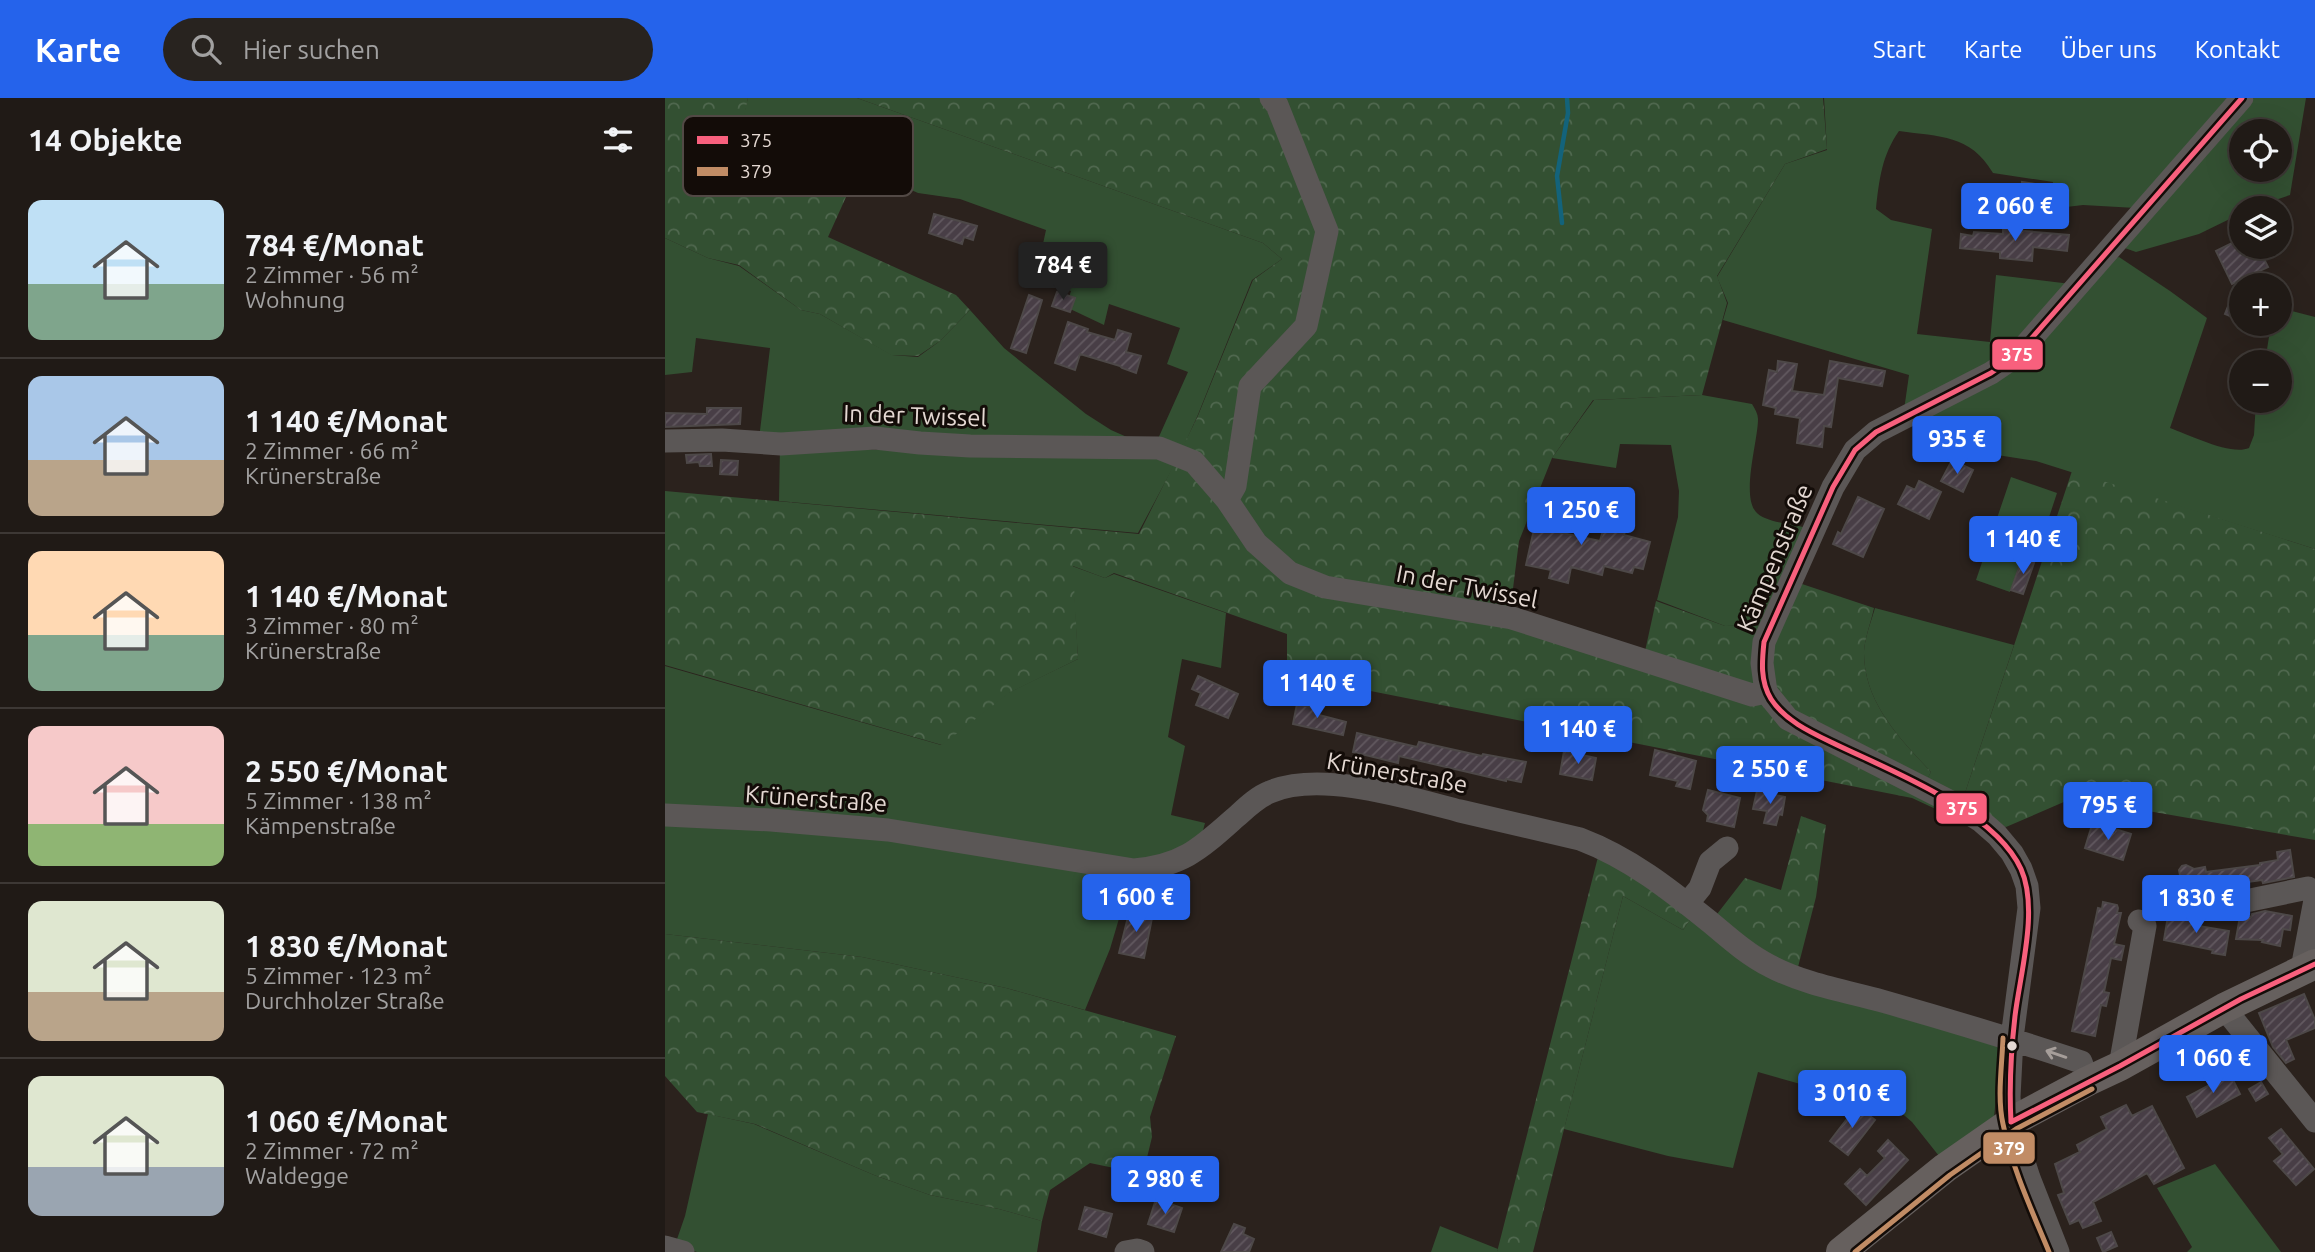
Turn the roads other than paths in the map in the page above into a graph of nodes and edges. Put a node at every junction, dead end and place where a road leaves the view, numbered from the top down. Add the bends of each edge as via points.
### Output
1 (1271, 98) edge
2 (2242, 98) edge
3 (665, 441) edge
4 (1227, 500) junction
5 (1766, 692) junction
6 (665, 815) edge
7 (1727, 848) dead end
8 (2315, 894) edge
9 (2315, 900) edge
10 (1687, 904) junction
11 (2226, 905) dead end
12 (2139, 921) dead end
13 (2309, 966) edge
14 (2224, 1008) junction
15 (2012, 1038) junction
16 (2120, 1066) junction
17 (2088, 1081) junction
18 (2315, 1121) edge
19 (2011, 1122) junction
20 (665, 1247) edge
21 (683, 1252) edge
22 (1126, 1252) edge
23 (1143, 1252) edge
24 (1841, 1252) edge
25 (2058, 1252) edge

1 - 4 street via 1327,231 1306,326 1250,386 1235,486
2 - 5 street, Kämpenstraße via 2015,356 1876,432 1855,450 1833,487 1764,642
3 - 4 street, In der Twissel via 781,444 875,438 969,446 1159,448 1194,462
4 - 5 street, In der Twissel via 1256,543 1290,573 1325,587 1512,618 1752,695
5 - 15 street via 1788,719 1951,802 1989,828 2012,853 2027,886 2029,908
6 - 10 street, Krünerstraße via 888,830 1134,870 1164,866 1189,855 1268,793 1283,787 1329,785 1379,792 1580,839 1630,862
7 - 10 street via 1710,862 1700,888
8 - 11 street via 2308,888
9 - 13 street
10 - 15 street, Krünerstraße via 1770,966
12 - 16 street via 2145,926
13 - 14 main road
14 - 16 main road
14 - 18 street
17 -> 15 street, Krünerstraße via 2081,1062
15 - 19 street
16 - 17 main road
17 - 19 main road
19 - 24 main road via 1945,1168
19 - 25 street
20 - 21 street
22 - 23 street

